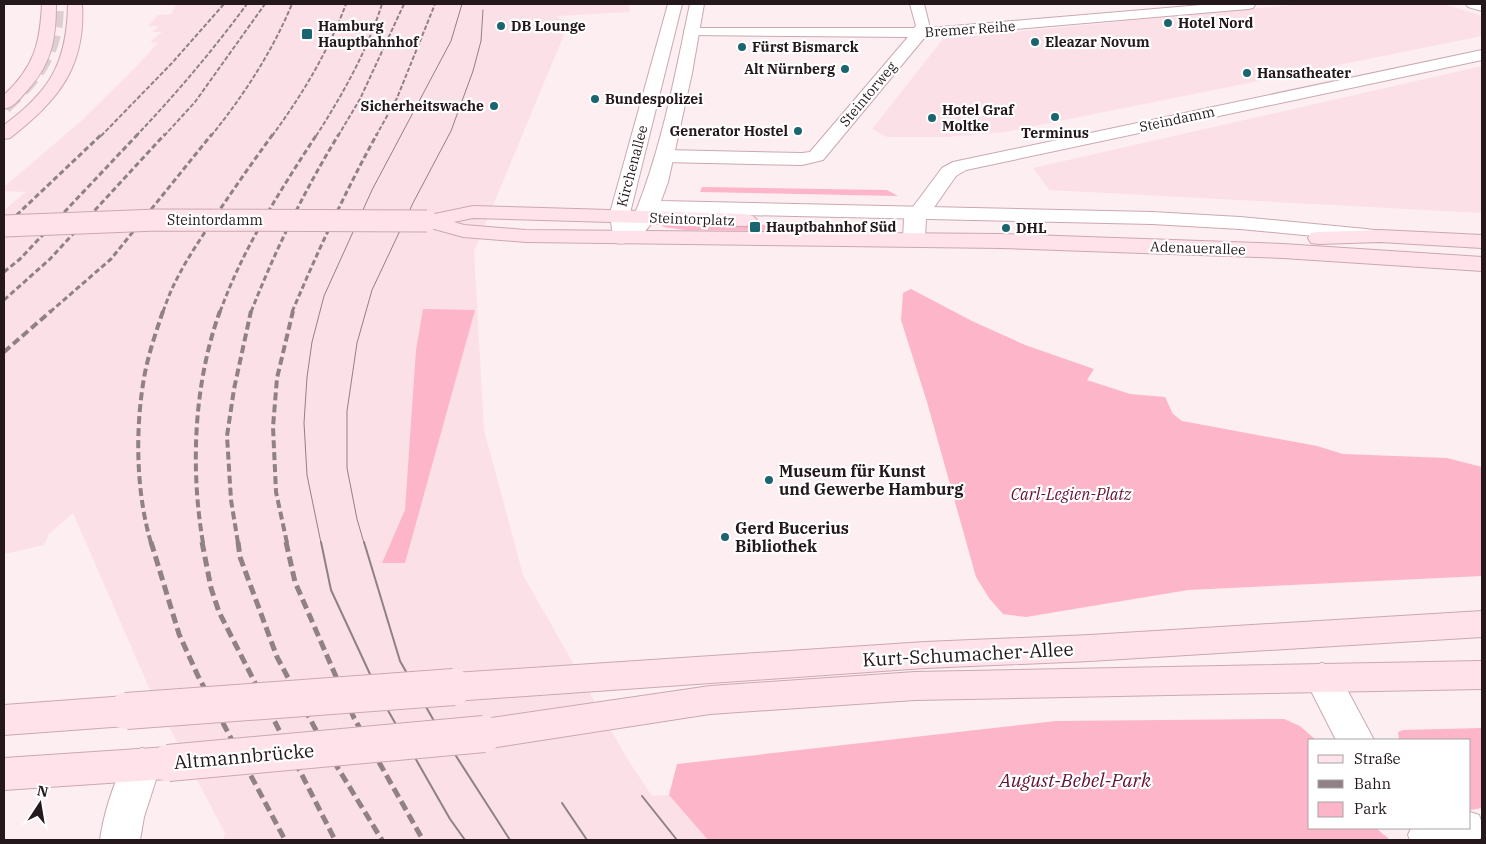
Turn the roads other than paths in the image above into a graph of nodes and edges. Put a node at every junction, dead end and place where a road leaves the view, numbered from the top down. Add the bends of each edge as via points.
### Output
1 (49, 4) edge
2 (76, 4) edge
3 (697, 4) edge
4 (917, 4) edge
5 (1472, 4) edge
6 (1248, 5) edge
7 (1482, 7) edge
8 (674, 10) edge
9 (692, 27) junction
10 (920, 33) junction
11 (1482, 55) edge
12 (4, 104) edge
13 (4, 134) edge
14 (664, 156) junction
15 (646, 212) junction
16 (4, 226) edge
17 (915, 226) junction
18 (621, 227) junction
19 (1482, 242) edge
20 (1482, 264) edge
21 (1482, 624) edge
22 (1482, 675) edge
23 (1322, 677) junction
24 (4, 720) edge
25 (484, 734) joint
26 (1354, 739) edge
27 (155, 763) junction
28 (4, 774) edge
29 (120, 840) edge

1 - 12 main road via 49,33 43,58 27,82
2 - 13 main road via 69,55 54,88
3 - 9 street, Kirchenallee
4 - 10 street via 923,26
5 - 7 street
6 - 10 street, Bremer Reihe
8 - 9 street, Kirchenallee
8 - 18 street, Kirchenallee
9 - 10 street, Bremer Reihe
9 - 14 street, Kirchenallee
10 - 14 street, Steintorweg via 816,156 802,159
11 - 17 street, Steindamm via 960,166 949,172
14 - 15 street, Kirchenallee
15 - 17 main road, Steintorplatz
15 - 18 street, Kirchenallee
16 - 18 main road, Steintordamm, bridge via 157,220 427,221 463,231 526,236
17 - 18 main road, Steintorplatz
17 - 19 main road, Adenauerallee via 1297,238 1380,236
17 - 20 main road, Adenauerallee
21 - 24 main road, Kurt-Schumacher-Allee, bridge via 926,655
22 - 23 main road, Kurt-Schumacher-Allee
23 - 25 main road, Kurt-Schumacher-Allee via 906,686 710,700
23 - 26 street
25 - 27 main road, Altmannbrücke, bridge
27 - 28 main road, Altmannbrücke
27 - 29 street via 124,817

